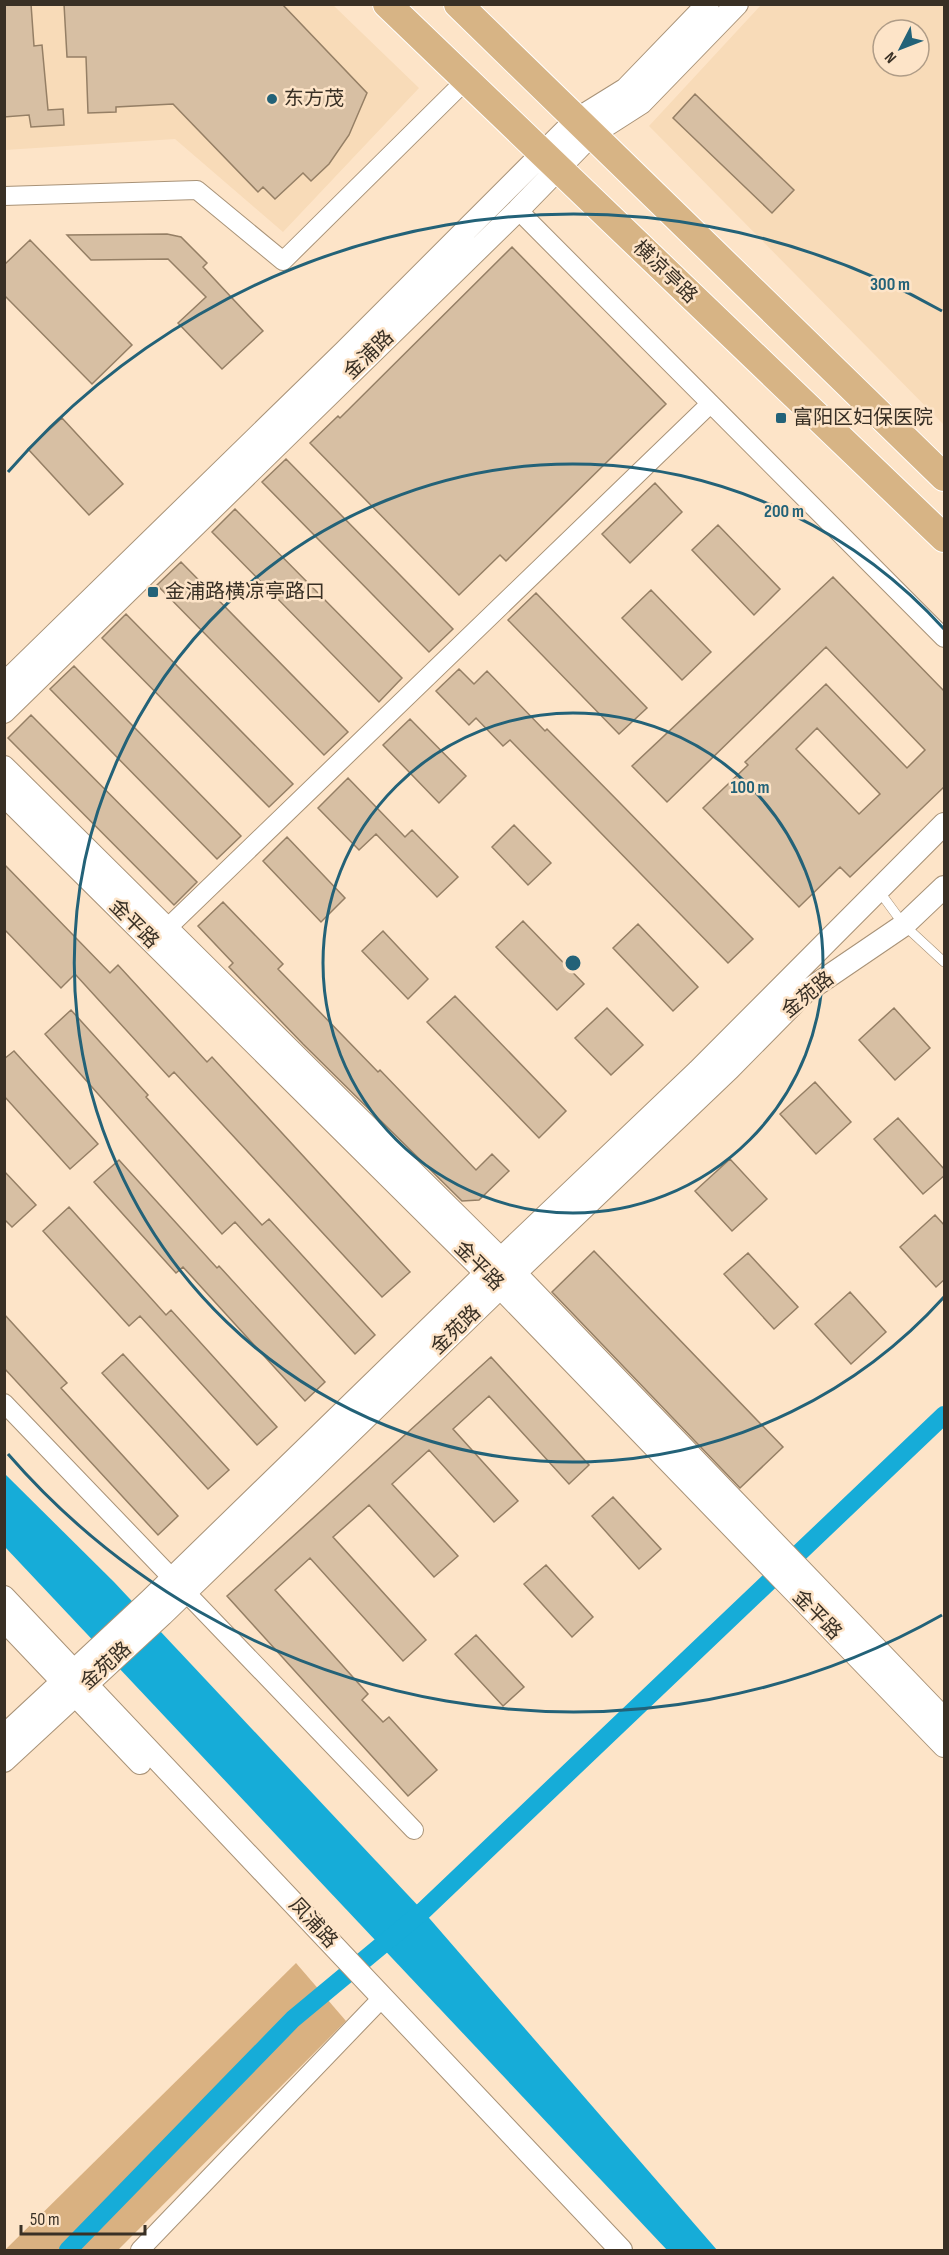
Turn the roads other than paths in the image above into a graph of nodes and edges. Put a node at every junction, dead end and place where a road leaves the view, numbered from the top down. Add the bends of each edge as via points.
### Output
1 (387, 4) edge
2 (458, 4) edge
3 (708, 4) edge
4 (737, 4) edge
5 (465, 81) junction
6 (584, 127) junction
7 (550, 162) junction
8 (4, 196) edge
9 (518, 210) junction
10 (710, 404) junction
11 (945, 477) edge
12 (945, 538) edge
13 (945, 638) edge
14 (4, 684) edge
15 (4, 712) edge
16 (4, 767) edge
17 (4, 795) edge
18 (945, 824) edge
19 (945, 887) edge
20 (877, 889) junction
21 (904, 924) junction
22 (159, 935) junction
23 (945, 962) edge
24 (500, 1273) junction
25 (4, 1403) edge
26 (760, 1541) junction
27 (179, 1585) junction
28 (809, 1593) junction
29 (4, 1597) edge
30 (4, 1620) edge
31 (75, 1683) junction
32 (945, 1719) edge
33 (4, 1736) edge
34 (945, 1746) edge
35 (4, 1761) edge
36 (414, 1830) dead end
37 (377, 2003) junction
38 (140, 2250) edge
39 (600, 2250) edge
40 (621, 2250) edge

1 - 5 main road, 横凉亭路
2 - 6 main road
3 - 6 street, 金浦路
4 - 6 street, 金浦路 via 641,103
5 - 7 main road, 横凉亭路
5 - 8 street via 283,261 197,190
6 - 7 street, 金浦路
6 - 11 main road
7 - 9 street, 金浦路
7 - 12 main road, 横凉亭路
7 - 14 street, 金浦路 via 354,343
9 - 10 street
9 - 15 street, 金浦路
10 - 13 street
10 - 22 street
16 - 22 street, 金平路
17 - 22 street, 金平路
18 - 20 street
19 - 21 street, 金苑路
20 - 21 lane
20 - 24 street
21 - 23 lane
21 - 24 street, 金苑路 via 804,993 729,1069
22 - 24 street, 金平路
24 - 26 street, 金平路
24 - 26 street, 金平路 via 733,1499
24 - 27 street, 金苑路
25 - 27 street
26 - 28 street, 金平路
27 - 31 street, 金苑路
27 - 36 street
28 - 32 street
28 - 34 street, 金平路
29 - 31 street, 凤浦路
30 - 31 street, 凤浦路
31 - 33 street, 金苑路
31 - 35 street, 金苑路
31 - 37 street, 凤浦路
37 - 38 street
37 - 39 street, 凤浦路
37 - 40 street, 凤浦路

